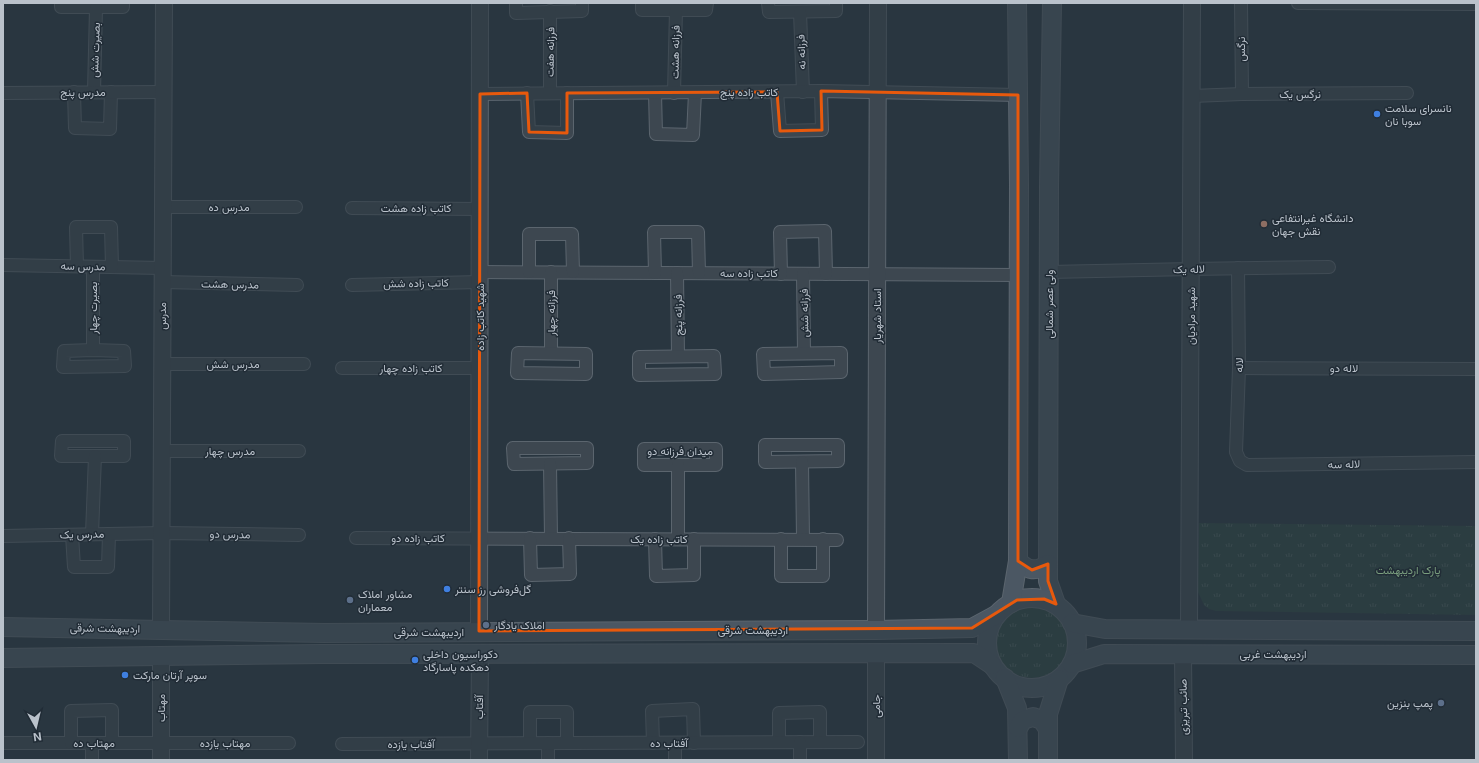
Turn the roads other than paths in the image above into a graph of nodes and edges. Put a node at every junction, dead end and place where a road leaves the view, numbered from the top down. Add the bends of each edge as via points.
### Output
1 (61, 3) edge
2 (123, 3) edge
3 (164, 3) edge
4 (480, 3) edge
5 (516, 3) edge
6 (582, 3) edge
7 (642, 3) edge
8 (707, 3) edge
9 (768, 3) edge
10 (836, 3) edge
11 (878, 3) edge
12 (1017, 3) edge
13 (1052, 3) edge
14 (1192, 3) edge
15 (1241, 3) edge
16 (1298, 3) edge
17 (1476, 4) edge
18 (96, 8) junction
19 (676, 10) junction
20 (550, 11) junction
21 (800, 12) junction
22 (822, 91) junction
23 (74, 92) junction
24 (94, 92) junction
25 (112, 92) junction
26 (163, 92) junction
27 (655, 92) junction
28 (695, 92) junction
29 (777, 92) junction
30 (803, 92) junction
31 (878, 92) junction
32 (3, 93) edge
33 (527, 93) junction
34 (550, 93) junction
35 (567, 93) junction
36 (674, 93) junction
37 (1407, 93) dead end
38 (480, 94) junction
39 (1242, 94) junction
40 (1018, 95) junction
41 (1192, 96) junction
42 (163, 206) junction
43 (296, 207) dead end
44 (352, 208) dead end
45 (480, 209) junction
46 (3, 265) edge
47 (77, 266) junction
48 (93, 267) junction
49 (112, 267) junction
50 (1329, 267) dead end
51 (1238, 268) junction
52 (1191, 269) junction
53 (529, 272) junction
54 (551, 272) junction
55 (573, 272) junction
56 (1049, 272) junction
57 (654, 273) junction
58 (677, 273) junction
59 (699, 273) junction
60 (781, 274) junction
61 (803, 274) junction
62 (826, 274) junction
63 (877, 274) junction
64 (162, 275) junction
65 (1019, 275) junction
66 (480, 277) junction
67 (297, 285) dead end
68 (352, 285) dead end
69 (93, 350) junction
70 (551, 353) junction
71 (804, 353) junction
72 (678, 356) junction
73 (162, 364) junction
74 (304, 364) dead end
75 (342, 368) dead end
76 (480, 368) junction
77 (1239, 368) junction
78 (1476, 368) edge
79 (162, 451) junction
80 (299, 451) dead end
81 (95, 456) junction
82 (1240, 461) joint
83 (802, 462) junction
84 (1476, 462) edge
85 (550, 464) junction
86 (678, 465) junction
87 (162, 533) junction
88 (72, 534) junction
89 (92, 534) junction
90 (108, 534) junction
91 (299, 535) dead end
92 (3, 536) edge
93 (356, 538) dead end
94 (480, 538) junction
95 (530, 538) junction
96 (551, 538) junction
97 (569, 538) junction
98 (655, 539) junction
99 (678, 539) junction
100 (694, 539) junction
101 (781, 539) junction
102 (802, 539) junction
103 (822, 539) junction
104 (837, 540) dead end
105 (1018, 561) junction
106 (1048, 564) junction
107 (1011, 603) junction
108 (1056, 604) junction
109 (996, 615) junction
110 (1072, 622) junction
111 (3, 627) edge
112 (957, 628) junction
113 (161, 629) junction
114 (1118, 629) junction
115 (1189, 629) junction
116 (876, 630) junction
117 (479, 631) junction
118 (1476, 631) edge
119 (301, 632) junction
120 (343, 632) junction
121 (876, 653) junction
122 (955, 653) junction
123 (295, 654) junction
124 (480, 654) junction
125 (1110, 654) junction
126 (1183, 654) junction
127 (344, 655) junction
128 (1476, 655) edge
129 (161, 656) junction
130 (3, 658) edge
131 (992, 664) junction
132 (1072, 664) junction
133 (1005, 678) junction
134 (1059, 679) junction
135 (1018, 728) junction
136 (1048, 729) junction
137 (694, 742) junction
138 (779, 742) junction
139 (800, 742) junction
140 (820, 742) junction
141 (858, 742) dead end
142 (3, 743) edge
143 (71, 743) junction
144 (92, 743) junction
145 (112, 743) junction
146 (161, 743) junction
147 (479, 743) junction
148 (530, 743) junction
149 (548, 743) junction
150 (567, 743) junction
151 (653, 743) junction
152 (675, 743) junction
153 (289, 744) dead end
154 (342, 744) dead end
155 (92, 760) edge
156 (161, 760) edge
157 (480, 760) edge
158 (548, 760) edge
159 (675, 760) edge
160 (800, 760) edge
161 (876, 760) edge
162 (1018, 760) edge
163 (1048, 760) edge
164 (1184, 760) edge

1 - 18 street via 61,7
2 - 18 street via 123,7
3 - 26 street, مدرس
4 - 38 street, شهید کاتب زاده
5 - 20 street via 516,13
6 - 20 street via 582,11
7 - 19 street via 642,10
8 - 19 street via 706,10
9 - 21 street via 769,12
10 - 21 street via 836,12
11 - 31 street, استاد شهریار
12 - 40 main road
13 - 56 main road, ولی عصر شمالی
14 - 41 street, شهید مرادیان
15 - 39 street, نرگس
16 - 17 street
18 - 24 street, بصیرت شش
19 - 36 street, فرزانه هشت
20 - 34 street, فرزانه هفت
21 - 30 street, فرزانه نه
22 - 29 street via 822,130 780,131
22 - 30 street, کاتب زاده پنج
22 - 31 street, کاتب زاده پنج
23 - 24 street, مدرس پنج
23 - 25 street via 75,128 110,129
23 - 32 street, مدرس پنج
24 - 25 street, مدرس پنج
25 - 26 street, مدرس پنج
26 - 42 street, مدرس
27 - 28 street via 656,134 693,135
27 - 35 street, کاتب زاده پنج
27 - 36 street, کاتب زاده پنج
28 - 29 street, کاتب زاده پنج
28 - 36 street, کاتب زاده پنج
29 - 30 street, کاتب زاده پنج
31 - 40 street, کاتب زاده پنج
31 - 63 street, استاد شهریار
33 - 34 street, کاتب زاده پنج
33 - 35 street via 529,132 567,133
33 - 38 street, کاتب زاده پنج
34 - 35 street, کاتب زاده پنج
37 - 39 street, نرگس یک
38 - 45 street, شهید کاتب زاده
39 - 41 street, نرگس یک
40 - 65 main road
41 - 52 street, شهید مرادیان
42 - 43 street, مدرس ده
42 - 64 street, مدرس
44 - 45 street, کاتب زاده هشت
45 - 66 street, شهید کاتب زاده
46 - 47 street, مدرس سه
47 - 48 street, مدرس سه
47 - 49 street via 76,227 111,227
48 - 49 street, مدرس سه
48 - 69 street, بصیرت چهار
49 - 64 street, مدرس سه
50 - 51 street, لاله یک
51 - 52 street, لاله یک
51 - 77 street, لاله
52 - 56 street, لاله یک
52 - 115 street, شهید مرادیان
53 - 54 street, کاتب زاده سه
53 - 55 street via 529,234 572,234
53 - 66 street, کاتب زاده سه
54 - 55 street, کاتب زاده سه
54 - 70 street, فرزانه چهار
55 - 57 street, کاتب زاده سه
56 - 106 main road, ولی عصر شمالی
57 - 58 street, کاتب زاده سه
57 - 59 street via 654,232 698,232
58 - 59 street, کاتب زاده سه
58 - 72 street, فرزانه پنج
59 - 60 street, کاتب زاده سه
60 - 61 street, کاتب زاده سه
60 - 62 street via 780,232 826,231
61 - 62 street, کاتب زاده سه
61 - 71 street, فرزانه شش
62 - 63 street, کاتب زاده سه
63 - 65 street, کاتب زاده سه
63 - 116 street, استاد شهریار
64 - 67 street, مدرس هشت
64 - 73 street, مدرس
65 - 105 main road
66 - 68 street, کاتب زاده شش
66 - 76 street, شهید کاتب زاده
69 - 69 street via 64,351 63,367 125,366 124,351
70 - 70 street via 518,353 517,373 586,374 586,354
71 - 71 street via 763,354 764,374 841,372 841,353
72 - 72 street via 639,357 639,375 715,374 714,356
73 - 74 street, مدرس شش
73 - 79 street, مدرس
75 - 76 street, کاتب زاده چهار
76 - 94 street, شهید کاتب زاده
77 - 78 street, لاله دو
77 - 82 street, لاله via 1236,452
79 - 80 street, مدرس چهار
79 - 87 street, مدرس
81 - 81 street via 61,456 62,441 124,441 124,456
81 - 89 street
82 - 84 street, لاله سه via 1247,466
83 - 83 street via 838,462 838,445 765,445 765,462
83 - 102 street
85 - 85 street via 587,463 587,448 514,448 514,464
85 - 96 street
86 - 86 street, میدان فرزانه دو via 716,465 716,449 644,449 644,465
86 - 99 street
87 - 90 street, مدرس یک
87 - 91 street, مدرس دو
87 - 113 street, مدرس
88 - 89 street, مدرس یک
88 - 90 street via 74,567 108,567
88 - 92 street, مدرس یک
89 - 90 street, مدرس یک
93 - 94 street, کاتب زاده دو
94 - 95 street, کاتب زاده یک
94 - 117 street, شهید کاتب زاده
95 - 96 street, کاتب زاده یک
95 - 97 street via 531,575 570,574
96 - 97 street, کاتب زاده یک
97 - 98 street, کاتب زاده یک
98 - 99 street, کاتب زاده یک
98 - 100 street via 656,576 694,576
99 - 100 street, کاتب زاده یک
100 - 101 street, کاتب زاده یک
101 - 102 street, کاتب زاده یک
101 - 103 street via 781,576 823,576
102 - 103 street, کاتب زاده یک
103 - 104 street, کاتب زاده یک
105 - 106 main road via 1032,570 1041,569
105 - 107 main road
106 - 108 main road, ولی عصر شمالی via 1048,581
107 - 108 main road via 1030,598 1044,599
107 - 109 main road
108 - 110 main road
109 - 112 main road, اردیبهشت شرقی via 972,628
109 - 131 main road via 987,639
110 - 114 main road
110 - 132 main road via 1077,647
111 - 113 main road, اردیبهشت شرقی
112 - 116 main road, اردیبهشت شرقی
112 - 122 main road via 964,642 961,649
113 - 119 main road, اردیبهشت شرقی
114 - 115 main road
114 - 125 main road via 1109,635 1106,644
115 - 118 main road
116 - 117 main road, اردیبهشت شرقی
117 - 120 main road, اردیبهشت شرقی
119 - 120 main road, اردیبهشت شرقی
119 - 123 main road via 309,637 311,646
120 - 127 main road via 335,639 334,644
121 - 122 main road, اردیبهشت شرقی
121 - 124 main road, اردیبهشت شرقی
121 - 161 street, جامی
122 - 131 main road, اردیبهشت شرقی via 974,653
123 - 127 main road, اردیبهشت شرقی
123 - 129 main road, اردیبهشت شرقی
124 - 127 main road, اردیبهشت شرقی
124 - 147 street, آفتاب
125 - 126 main road, اردیبهشت غربی
125 - 132 main road, اردیبهشت غربی
126 - 128 main road, اردیبهشت غربی
126 - 164 street, صائب تبریزی
129 - 130 main road, اردیبهشت شرقی
129 - 146 street, مهتاب
131 - 133 main road
132 - 134 main road
133 - 134 main road via 1011,683 1035,688
133 - 135 main road via 1017,708
134 - 136 main road via 1048,714
135 - 136 main road via 1023,720 1033,717 1042,720
135 - 162 main road
136 - 163 main road
137 - 138 street, آفتاب ده
137 - 151 street via 693,709 652,710
137 - 152 street, آفتاب ده
138 - 139 street, آفتاب ده
138 - 140 street via 779,713 820,712
139 - 140 street, آفتاب ده
139 - 160 street
140 - 141 street, آفتاب ده
142 - 143 street, مهتاب ده
143 - 144 street, مهتاب ده
143 - 145 street via 71,711 112,710
144 - 145 street, مهتاب ده
144 - 155 street
145 - 146 street, مهتاب ده
146 - 153 street, مهتاب یازده
146 - 156 street, مهتاب
147 - 148 street, آفتاب ده
147 - 154 street, آفتاب یازده
147 - 157 street, آفتاب
148 - 149 street, آفتاب ده
148 - 150 street via 530,712 566,712
149 - 150 street, آفتاب ده
149 - 158 street
150 - 151 street, آفتاب ده
151 - 152 street, آفتاب ده
152 - 159 street

